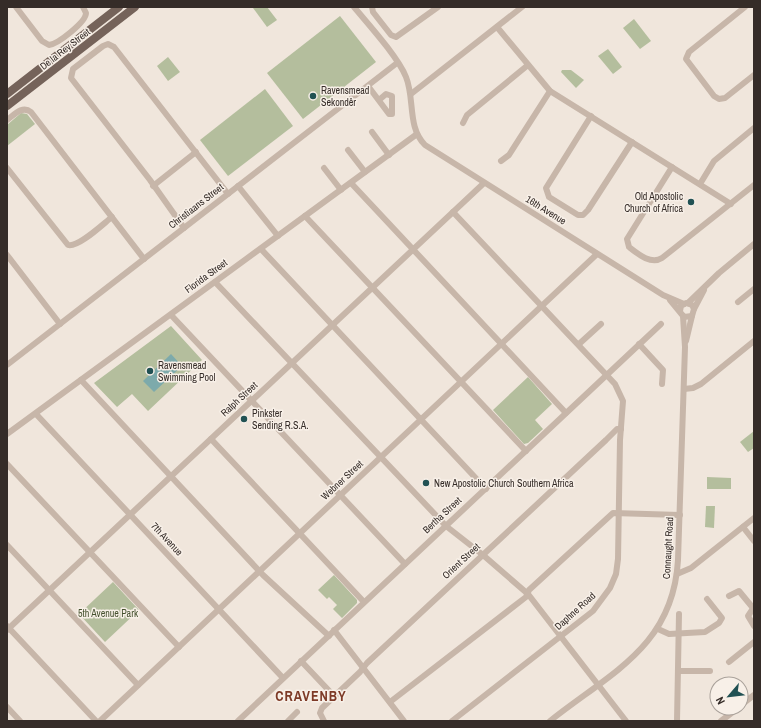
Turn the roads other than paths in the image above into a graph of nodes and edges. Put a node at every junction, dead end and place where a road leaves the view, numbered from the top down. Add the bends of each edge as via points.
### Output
1 (16, 7) edge
2 (83, 7) edge
3 (119, 7) edge
4 (135, 7) edge
5 (354, 7) edge
6 (372, 7) edge
7 (438, 7) edge
8 (521, 7) edge
9 (745, 7) edge
10 (497, 27) junction
11 (397, 63) junction
12 (528, 65) junction
13 (754, 75) edge
14 (368, 86) junction
15 (550, 91) junction
16 (7, 94) edge
17 (411, 94) junction
18 (379, 100) dead end
19 (7, 106) edge
20 (591, 116) junction
21 (7, 120) edge
22 (463, 123) dead end
23 (754, 128) edge
24 (372, 132) dead end
25 (417, 134) junction
26 (632, 142) junction
27 (348, 150) dead end
28 (196, 152) junction
29 (389, 155) junction
30 (501, 161) dead end
31 (672, 167) junction
32 (7, 168) edge
33 (324, 168) dead end
34 (365, 172) junction
35 (351, 183) junction
36 (484, 183) junction
37 (700, 184) junction
38 (754, 185) edge
39 (153, 186) junction
40 (238, 186) junction
41 (341, 190) junction
42 (228, 194) junction
43 (731, 204) junction
44 (454, 212) junction
45 (305, 216) junction
46 (112, 217) junction
47 (184, 228) junction
48 (278, 236) junction
49 (754, 244) edge
50 (261, 249) junction
51 (413, 250) junction
52 (597, 254) junction
53 (7, 255) edge
54 (144, 259) junction
55 (215, 282) junction
56 (706, 285) junction
57 (373, 287) junction
58 (754, 289) edge
59 (667, 297) junction
60 (738, 302) dead end
61 (686, 303) junction
62 (542, 306) junction
63 (694, 308) junction
64 (171, 314) junction
65 (681, 314) junction
66 (692, 316) junction
67 (60, 324) junction
68 (601, 324) dead end
69 (661, 324) dead end
70 (332, 325) junction
71 (754, 341) edge
72 (502, 344) junction
73 (579, 344) junction
74 (640, 344) junction
75 (685, 347) junction
76 (291, 364) junction
77 (7, 365) edge
78 (606, 375) junction
79 (81, 380) junction
80 (461, 382) junction
81 (662, 384) dead end
82 (684, 389) junction
83 (252, 401) junction
84 (566, 413) junction
85 (36, 414) junction
86 (421, 420) junction
87 (621, 429) junction
88 (8, 431) edge
89 (211, 439) junction
90 (526, 451) junction
91 (381, 458) junction
92 (7, 464) edge
93 (171, 477) junction
94 (486, 489) junction
95 (340, 496) junction
96 (619, 512) junction
97 (130, 515) junction
98 (680, 515) junction
99 (754, 518) edge
100 (446, 526) junction
101 (743, 527) junction
102 (300, 534) junction
103 (754, 541) edge
104 (7, 545) edge
105 (90, 552) junction
106 (483, 555) junction
107 (405, 564) junction
108 (260, 572) junction
109 (677, 574) junction
110 (50, 590) junction
111 (528, 594) junction
112 (729, 596) dead end
113 (707, 599) dead end
114 (364, 602) junction
115 (754, 608) edge
116 (219, 609) junction
117 (679, 614) dead end
118 (754, 626) edge
119 (8, 628) edge
120 (658, 628) junction
121 (334, 630) junction
122 (679, 633) junction
123 (329, 636) junction
124 (562, 637) junction
125 (754, 642) edge
126 (179, 647) junction
127 (301, 661) junction
128 (729, 662) dead end
129 (363, 668) junction
130 (678, 671) junction
131 (710, 672) dead end
132 (283, 678) junction
133 (598, 684) junction
134 (138, 685) junction
135 (334, 696) junction
136 (390, 702) junction
137 (7, 707) edge
138 (297, 712) dead end
139 (243, 716) junction
140 (553, 720) edge
141 (20, 721) edge
142 (96, 721) edge
143 (100, 721) edge
144 (238, 721) edge
145 (248, 721) edge
146 (288, 721) edge
147 (324, 721) edge
148 (404, 721) edge
149 (452, 721) edge
150 (626, 721) edge
151 (677, 721) edge

1 - 2 street via 43,42 49,45 56,43 85,20 86,13
3 - 16 main road, De la Rey Street
4 - 19 main road, De la Rey Street
5 - 11 street
6 - 7 street via 391,35 396,37
8 - 10 street
9 - 13 street via 689,52 686,59 719,99 725,98
10 - 12 street
10 - 17 street
11 - 14 street, Christiaans Street
11 - 17 street via 406,78
12 - 15 street
12 - 22 street via 467,115
14 - 18 street
14 - 40 street, Christiaans Street
15 - 20 street
15 - 30 street via 509,155
17 - 25 street
20 - 26 street
20 - 26 street via 546,188 549,197 578,215 583,215
21 - 46 street via 19,111 25,109 31,112
23 - 37 street via 714,162
24 - 29 street
25 - 29 street, Florida Street
25 - 36 street, 16th Avenue via 428,147
26 - 31 street
27 - 34 street
28 - 39 street
28 - 39 street via 114,46 103,46 73,69 71,78
28 - 42 street
29 - 34 street, Florida Street
31 - 37 street
31 - 43 street via 627,238 629,246 645,257 655,261 662,258
32 - 46 street via 68,245 78,243
33 - 41 street
34 - 35 street, Florida Street
35 - 41 street, Florida Street
35 - 51 street
36 - 44 street, Ralph Street
36 - 52 street, 16th Avenue
37 - 43 street
38 - 43 street
39 - 47 street
40 - 42 street, Christiaans Street
40 - 48 street
41 - 45 street, Florida Street
42 - 47 street, Christiaans Street
44 - 51 street, Ralph Street
44 - 62 street, Daphne Road
45 - 48 street, Florida Street
45 - 57 street
46 - 54 street
47 - 54 street, Christiaans Street
48 - 50 street, Florida Street
49 - 56 street
50 - 55 street, Florida Street
50 - 70 street
51 - 57 street, Ralph Street
51 - 72 street
52 - 59 street, 16th Avenue
52 - 62 street, Webner Street
53 - 67 street
54 - 67 street, Christiaans Street
55 - 64 street, Florida Street
55 - 76 street
56 - 61 street
56 - 63 street
57 - 70 street, Ralph Street
57 - 80 street
58 - 60 street
59 - 61 street, 16th Avenue
59 - 65 street, 16th Avenue
61 - 63 street via 692,304
61 - 65 street
62 - 72 street, Webner Street
62 - 73 street, Daphne Road
63 - 66 street
64 - 79 street, Florida Street
64 - 83 street
65 - 66 street via 687,318
65 - 75 street, Connaught Road
66 - 75 street, Connaught Road
67 - 77 street, Christiaans Street
68 - 73 street
69 - 74 street, Bertha Street
70 - 76 street, Ralph Street
70 - 86 street
71 - 82 street via 701,384
72 - 80 street, Webner Street
72 - 84 street
73 - 78 street, Daphne Road
74 - 78 street, Bertha Street
74 - 81 street via 663,370
75 - 82 street, Connaught Road
76 - 83 street, Ralph Street
76 - 91 street
78 - 84 street, Bertha Street
78 - 87 street, Daphne Road via 620,392
79 - 85 street, Florida Street
79 - 93 street
80 - 86 street, Webner Street
80 - 90 street
82 - 98 street, Connaught Road
83 - 89 street, Ralph Street
83 - 95 street
84 - 90 street, Bertha Street
85 - 88 street, Florida Street
85 - 97 street, 7th Avenue
86 - 91 street, Webner Street
86 - 94 street
87 - 96 street, Daphne Road
87 - 106 street, Orient Street via 611,434
89 - 93 street, Ralph Street
89 - 102 street
90 - 94 street, Bertha Street
91 - 95 street, Webner Street
91 - 100 street
92 - 105 street
93 - 97 street, Ralph Street
93 - 108 street
94 - 100 street, Bertha Street
95 - 102 street, Webner Street
95 - 107 street
96 - 98 street
96 - 111 street via 613,512 529,590
96 - 124 street, Daphne Road via 618,559 616,574 610,588 598,606
97 - 105 street, Ralph Street
97 - 116 street, 7th Avenue
98 - 109 street, Connaught Road
99 - 101 street
100 - 106 street
100 - 107 street, Bertha Street
101 - 103 street
101 - 109 street via 692,568
102 - 108 street, Webner Street
102 - 114 street
104 - 110 street
105 - 110 street, Ralph Street
105 - 126 street
106 - 111 street
106 - 129 street, Orient Street
107 - 114 street, Bertha Street
108 - 116 street, Webner Street
108 - 123 street
109 - 120 street, Connaught Road via 671,602
110 - 119 street, Ralph Street
110 - 134 street
111 - 124 street
111 - 136 street
112 - 115 street via 739,591
113 - 122 street via 722,616 721,622 707,632
114 - 121 street, Bertha Street
115 - 118 street via 748,616
116 - 126 street, Webner Street
116 - 132 street, 7th Avenue
117 - 122 street
119 - 142 street
120 - 122 street via 669,634
120 - 133 street, Connaught Road via 642,649
121 - 123 street, Bertha Street
121 - 129 street
122 - 130 street
123 - 127 street, Bertha Street
124 - 133 street
124 - 149 street, Daphne Road
125 - 128 street
126 - 134 street, Webner Street
127 - 132 street, Bertha Street
127 - 135 street
129 - 135 street, Orient Street
129 - 136 street
130 - 131 street
130 - 151 street
132 - 139 street, Bertha Street
133 - 140 street, Connaught Road
133 - 150 street
134 - 143 street, Webner Street
135 - 147 street, Orient Street via 322,708 320,714
136 - 148 street
137 - 141 street
138 - 146 street
139 - 144 street, Bertha Street
139 - 145 street

